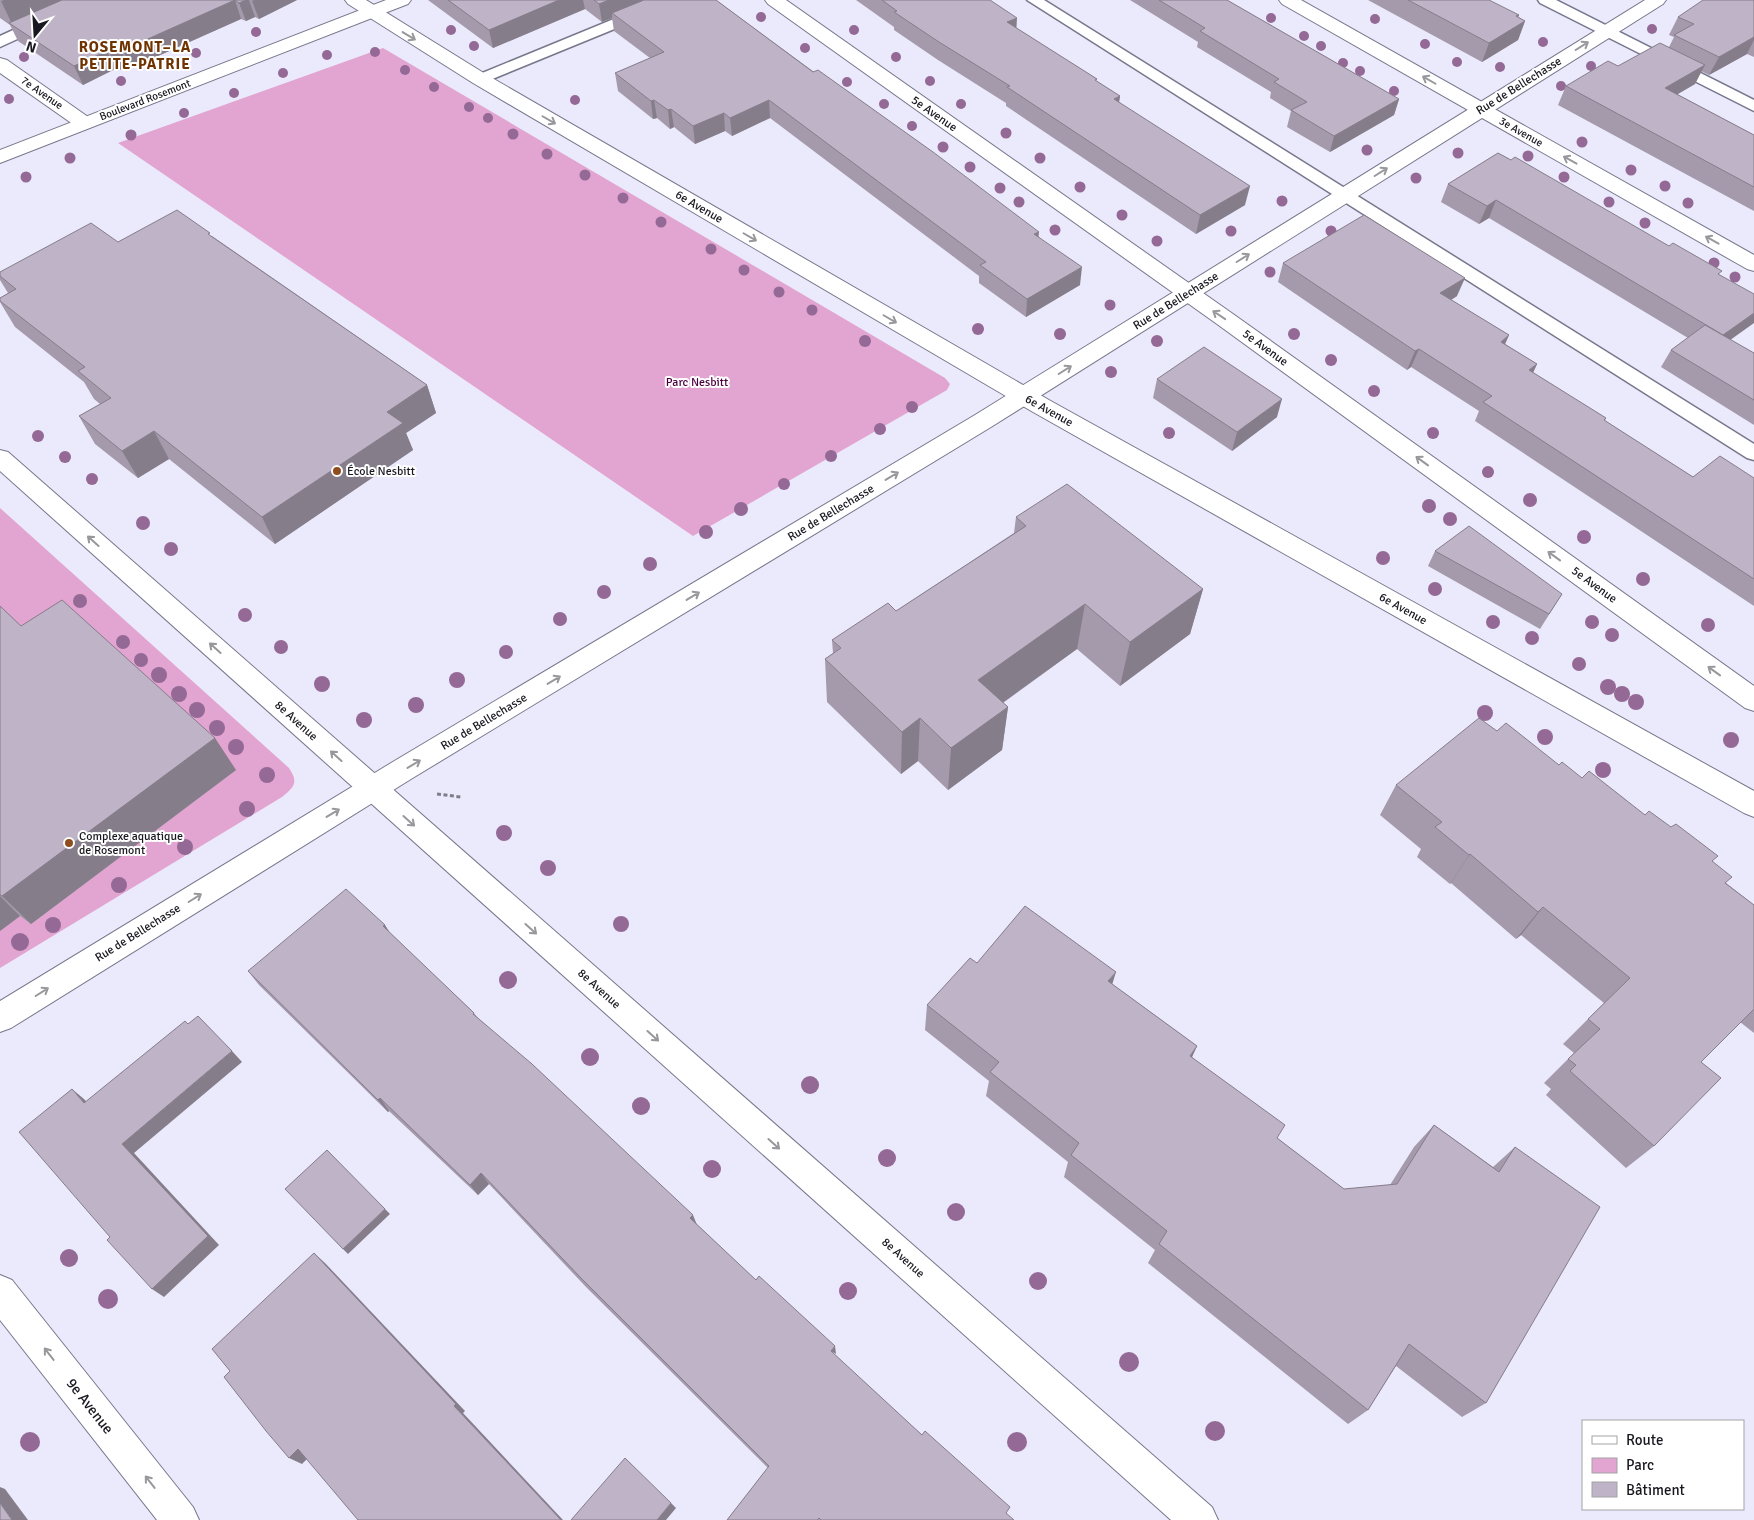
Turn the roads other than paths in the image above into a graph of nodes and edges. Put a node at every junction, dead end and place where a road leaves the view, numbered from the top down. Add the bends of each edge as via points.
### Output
1 (91, 0) edge
2 (402, 0) edge
3 (673, 0) edge
4 (774, 0) edge
5 (1034, 0) edge
6 (1288, 0) edge
7 (1546, 0) edge
8 (1657, 0) edge
9 (363, 6) edge
10 (1606, 31) junction
11 (0, 42) edge
12 (0, 64) edge
13 (480, 79) junction
14 (1754, 106) edge
15 (1481, 110) junction
16 (84, 123) junction
17 (0, 157) edge
18 (1344, 195) junction
19 (1754, 264) edge
20 (1187, 293) junction
21 (1024, 396) junction
22 (1754, 453) edge
23 (0, 458) edge
24 (1754, 700) edge
25 (373, 789) junction
26 (1754, 805) edge
27 (0, 1018) edge
28 (0, 1292) edge
29 (180, 1520) edge
30 (1199, 1520) edge

1 - 11 lane
2 - 9 street, Boulevard Rosemont
3 - 13 lane
4 - 20 street, 5e Avenue
5 - 18 lane
15 -> 6 street, 3e Avenue
7 - 10 lane
8 - 10 street, Rue de Bellechasse
9 -> 13 street, 6e Avenue
9 - 16 street, Boulevard Rosemont
10 - 14 lane
15 -> 10 street, Rue de Bellechasse
12 - 16 street, 7e Avenue
13 -> 21 street, 6e Avenue
18 -> 15 street, Rue de Bellechasse
19 -> 15 street, 3e Avenue
16 - 17 street, Boulevard Rosemont
20 -> 18 street, Rue de Bellechasse
18 - 22 lane
21 -> 20 street, Rue de Bellechasse
24 -> 20 street, 5e Avenue
25 -> 21 street, Rue de Bellechasse
21 - 26 street, 6e Avenue
25 -> 23 street, 8e Avenue
27 -> 25 street, Rue de Bellechasse
25 -> 30 street, 8e Avenue
29 -> 28 street, 9e Avenue

